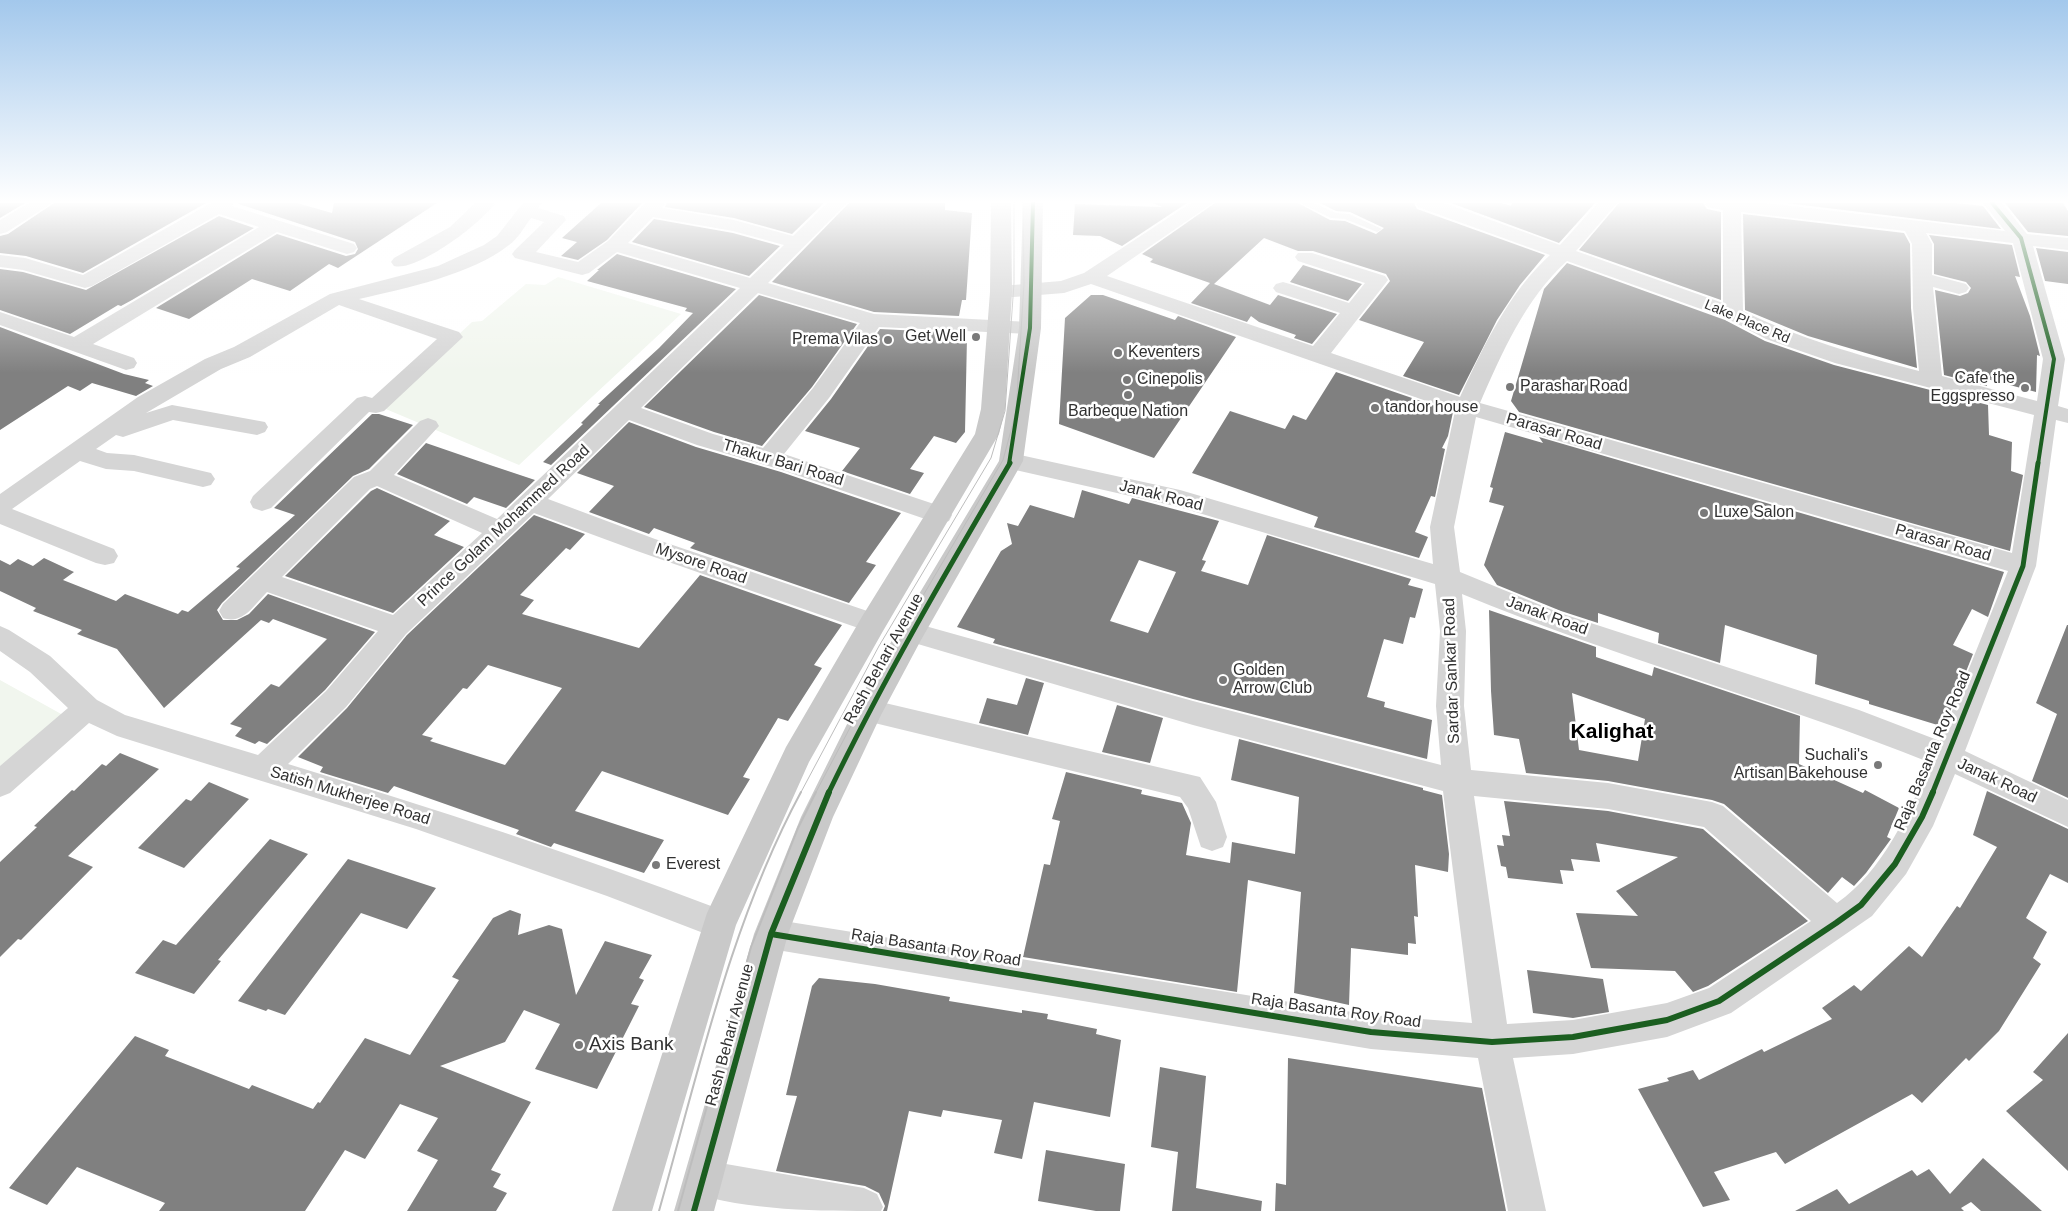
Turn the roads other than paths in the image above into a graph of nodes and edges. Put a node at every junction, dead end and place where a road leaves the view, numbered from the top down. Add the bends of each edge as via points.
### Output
1 (126, 260) edge
2 (218, 260) edge
3 (406, 260) edge
4 (468, 260) edge
5 (544, 260) edge
6 (594, 260) edge
7 (663, 260) edge
8 (781, 260) edge
9 (1001, 260) edge
10 (1032, 260) edge
11 (1118, 260) edge
12 (1313, 260) edge
13 (1556, 260) edge
14 (1584, 260) edge
15 (1728, 260) edge
16 (1923, 260) edge
17 (2026, 260) edge
18 (0, 261) edge
19 (402, 262) dead end
20 (1091, 277) junction
21 (1924, 279) junction
22 (753, 287) junction
23 (1283, 288) dead end
24 (1958, 288) dead end
25 (1031, 290) junction
26 (1001, 292) junction
27 (337, 298) junction
28 (1354, 311) junction
29 (1733, 314) junction
30 (873, 320) junction
31 (10, 321) edge
32 (997, 327) junction
33 (1030, 328) junction
34 (0, 336) edge
35 (76, 345) junction
36 (1317, 356) junction
37 (126, 363) dead end
38 (1930, 380) junction
39 (1467, 407) junction
40 (626, 411) junction
41 (2057, 413) edge
42 (428, 426) dead end
43 (257, 427) dead end
44 (99, 435) junction
45 (76, 451) junction
46 (770, 458) junction
47 (1012, 460) junction
48 (378, 478) junction
49 (203, 479) dead end
50 (262, 502) dead end
51 (530, 502) junction
52 (0, 506) edge
53 (0, 514) edge
54 (940, 515) junction
55 (499, 530) junction
56 (105, 556) dead end
57 (2023, 566) junction
58 (1448, 578) junction
59 (264, 581) junction
60 (232, 611) dead end
61 (873, 623) junction
62 (397, 627) junction
63 (911, 632) junction
64 (0, 637) edge
65 (87, 708) junction
66 (868, 711) junction
67 (1948, 757) junction
68 (262, 770) junction
69 (1457, 782) junction
70 (0, 784) edge
71 (2068, 814) edge
72 (1212, 837) dead end
73 (1836, 923) junction
74 (719, 924) junction
75 (771, 934) junction
76 (1492, 1042) junction
77 (699, 1195) edge
78 (864, 1207) dead end
79 (632, 1211) edge
80 (1527, 1211) edge

1 - 18 street via 85,282 26,264
2 - 35 street
3 - 19 street
4 - 27 street via 410,282
5 - 6 street via 582,269
7 - 22 street
8 - 22 street, Prince Golam Mohammed Road
9 - 26 main road, Rash Behari Avenue
10 - 25 main road, Rash Behari Avenue
11 - 20 street
12 - 28 street via 1378,280
13 - 39 street, Sardar Sankar Road via 1519,306 1495,345
14 - 29 street, Lake Place Rd
15 - 29 street
16 - 21 street
17 - 41 street, Raja Basanta Roy Road via 2054,359
20 - 25 street via 1064,287
20 - 36 street, Parasar Road
21 - 24 street
21 - 38 street
22 - 30 street
22 - 40 street, Prince Golam Mohammed Road
23 - 28 street
25 - 26 street
25 - 33 main road, Rash Behari Avenue
26 - 32 main road, Rash Behari Avenue
27 - 44 street via 146,402
27 - 50 street via 452,337 376,406 365,403
28 - 36 street
29 - 38 street, Lake Place Rd via 1807,347
30 - 32 street
30 - 46 street
31 - 34 street
31 - 35 street
32 - 33 street
32 - 54 main road, Rash Behari Avenue via 993,409 987,434
33 - 47 main road, Rash Behari Avenue
35 - 37 street
36 - 39 street, Parasar Road
38 - 41 street, Lake Place Rd
39 - 57 street, Parasar Road
39 - 58 street, Sardar Sankar Road via 1442,527
40 - 46 street, Thakur Bari Road via 705,440
40 - 51 street, Prince Golam Mohammed Road
41 - 57 street, Raja Basanta Roy Road
42 - 48 street
43 - 44 street via 172,412
44 - 45 street
45 - 49 street via 106,461 134,463
45 - 52 street
46 - 54 street, Thakur Bari Road
47 - 58 street, Janak Road via 1180,499
47 - 63 main road, Rash Behari Avenue
48 - 55 street
48 - 59 street via 362,483
51 - 55 street, Prince Golam Mohammed Road
51 - 61 street, Mysore Road
53 - 56 street
54 - 61 main road, Rash Behari Avenue
55 - 62 street, Prince Golam Mohammed Road
57 - 67 street, Raja Basanta Roy Road
58 - 67 street, Janak Road via 1552,620 1850,719
58 - 69 street, Sardar Sankar Road via 1454,631 1450,706
59 - 60 street
59 - 62 street
61 - 74 main road, Rash Behari Avenue via 797,756
62 - 68 street, Prince Golam Mohammed Road via 336,699
63 - 66 main road, Rash Behari Avenue
63 - 69 street via 1193,713
64 - 65 street, Satish Mukherjee Road via 40,664
65 - 68 street, Satish Mukherjee Road via 117,724
65 - 70 street
66 - 72 street via 1189,786 1201,802
66 - 75 main road, Rash Behari Avenue via 817,816
67 - 71 street, Janak Road
67 - 73 street, Raja Basanta Roy Road via 1922,817 1896,864 1860,904
68 - 74 street, Satish Mukherjee Road via 416,816 609,882
69 - 73 street via 1617,797 1712,815
69 - 76 street, Sardar Sankar Road
73 - 76 street, Raja Basanta Roy Road via 1719,1001 1667,1020 1573,1037
74 - 79 main road, Rash Behari Avenue
75 - 76 street, Raja Basanta Roy Road via 1155,994 1371,1032
75 - 77 main road, Rash Behari Avenue
76 - 80 street, Sardar Sankar Road
77 - 78 street

